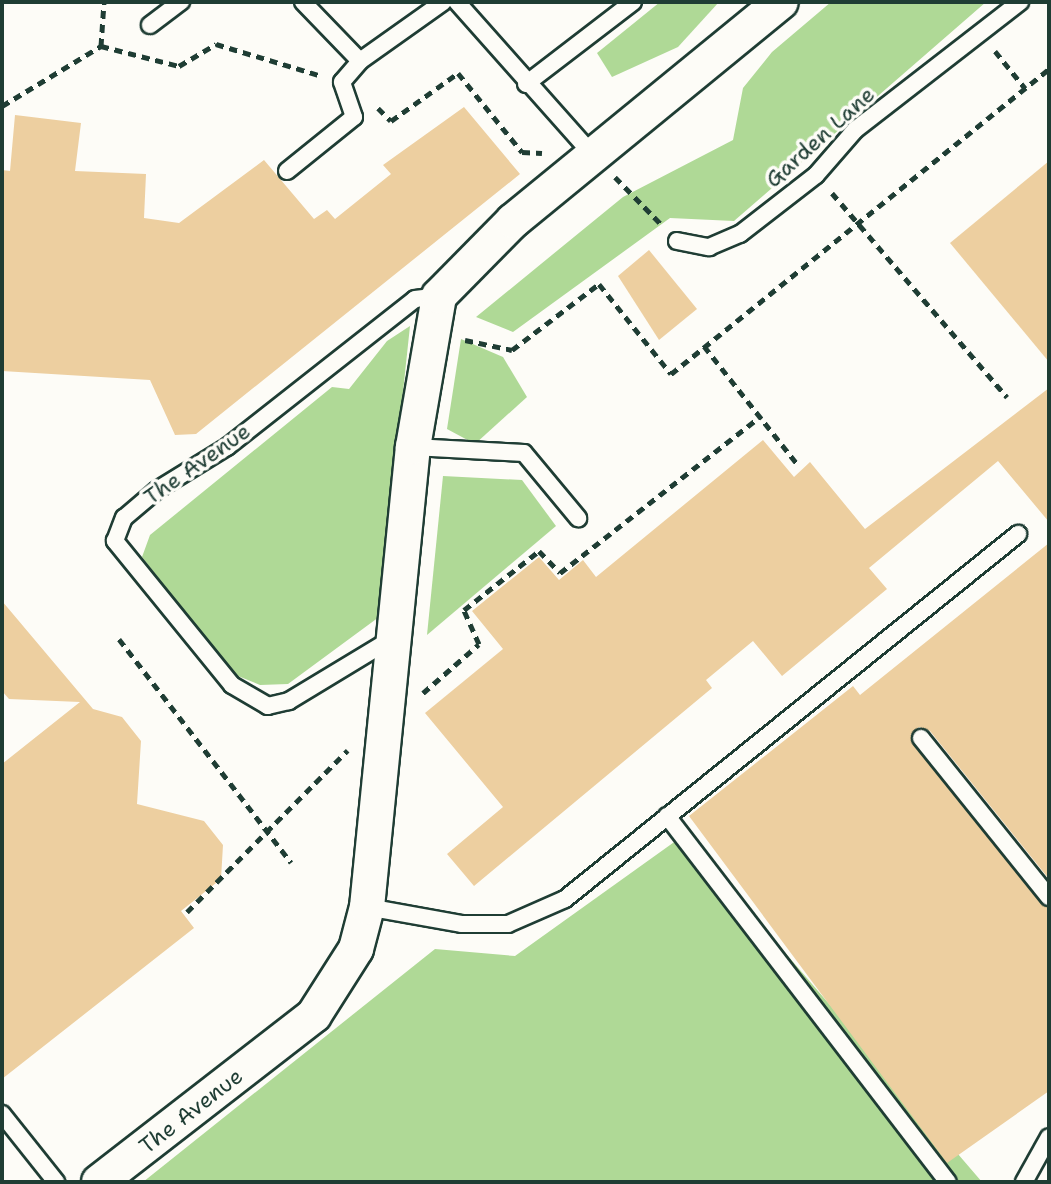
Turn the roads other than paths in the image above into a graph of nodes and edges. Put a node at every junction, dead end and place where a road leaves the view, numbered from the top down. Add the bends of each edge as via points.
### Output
1 (181, 2) edge
2 (303, 2) edge
3 (443, 2) edge
4 (457, 2) edge
5 (633, 2) edge
6 (781, 2) edge
7 (1020, 2) edge
8 (150, 25) dead end
9 (360, 61) junction
10 (526, 84) junction
11 (592, 154) junction
12 (287, 171) dead end
13 (677, 241) road end
14 (439, 296) junction
15 (413, 447) junction
16 (578, 518) dead end
17 (1018, 534) dead end
18 (394, 638) junction
19 (921, 738) dead end
20 (667, 816) junction
21 (1049, 897) edge
22 (367, 907) junction
23 (2, 1114) edge
24 (1049, 1137) edge
25 (56, 1182) edge
26 (99, 1182) edge
27 (948, 1182) edge
28 (1024, 1182) edge

1 - 8 lane
2 - 9 lane
3 - 9 lane
4 - 10 lane
5 - 10 lane
6 - 11 street, The Avenue via 616,143
7 - 13 lane, Garden Lane via 855,130 816,175 740,234 709,247
9 - 12 lane via 342,82 354,117
10 - 11 lane
11 - 14 street, The Avenue via 465,263
14 - 15 street, The Avenue
14 - 18 lane, The Avenue via 415,299 227,447 157,490 124,518 115,541 232,685 268,706 289,701
15 - 16 lane via 524,453
15 - 18 street, The Avenue
17 - 20 lane
18 - 22 street, The Avenue
19 - 21 lane
20 - 22 lane via 535,916 462,924
20 - 27 lane
22 - 26 street, The Avenue via 356,949 314,1015
23 - 25 lane
24 - 28 lane

